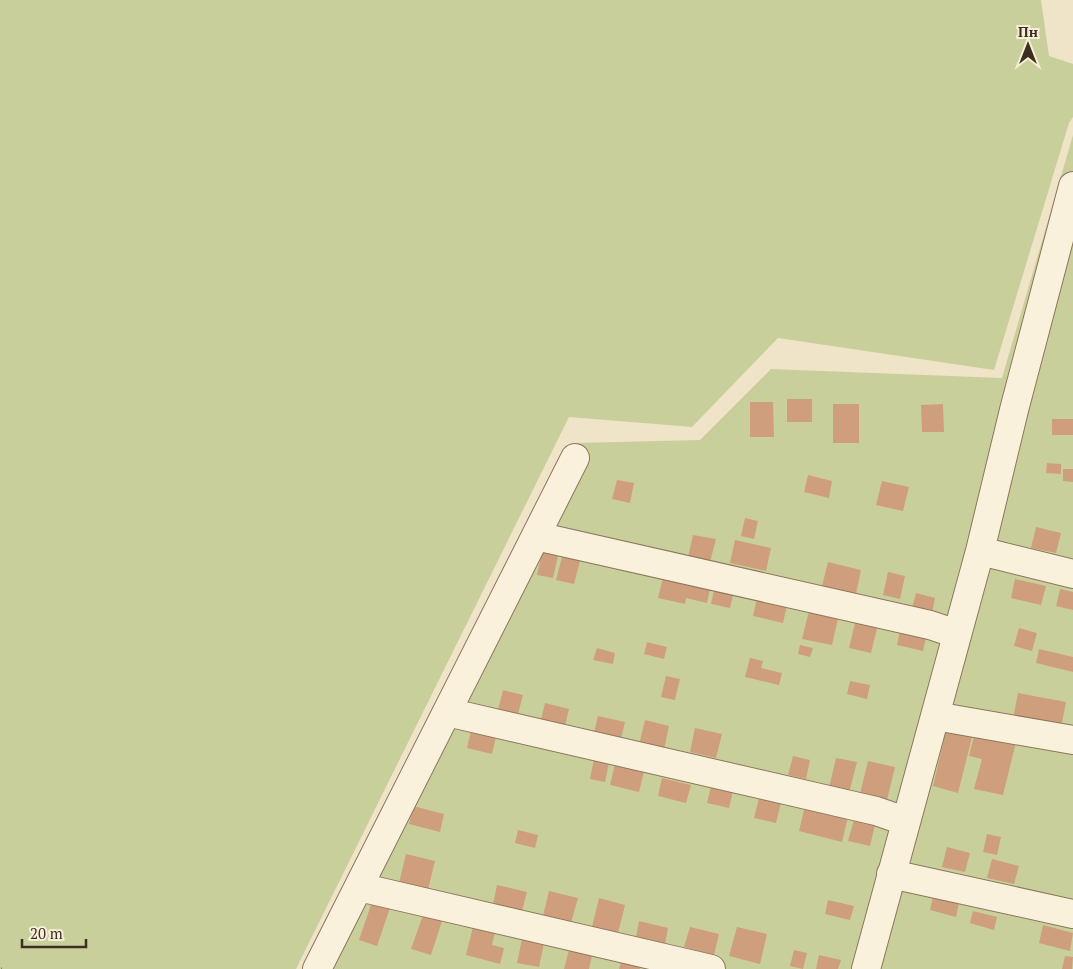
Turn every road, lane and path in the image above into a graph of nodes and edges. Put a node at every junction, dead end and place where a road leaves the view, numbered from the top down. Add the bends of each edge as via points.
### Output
1 (1073, 186) edge
2 (575, 458) dead end
3 (536, 536) junction
4 (980, 551) junction
5 (1073, 574) edge
6 (957, 634) junction
7 (447, 712) junction
8 (935, 716) junction
9 (1073, 740) edge
10 (906, 821) junction
11 (891, 874) junction
12 (359, 887) junction
13 (1073, 914) edge
14 (317, 969) edge
15 (711, 969) edge
16 (866, 969) edge

1 - 4 street
2 - 3 street
3 - 6 street
3 - 7 street
4 - 5 street
4 - 6 street
6 - 8 street
7 - 10 street via 876,811
7 - 12 street
8 - 9 street
8 - 10 street
10 - 11 street
11 - 13 street
11 - 16 street
12 - 14 street
12 - 15 street

